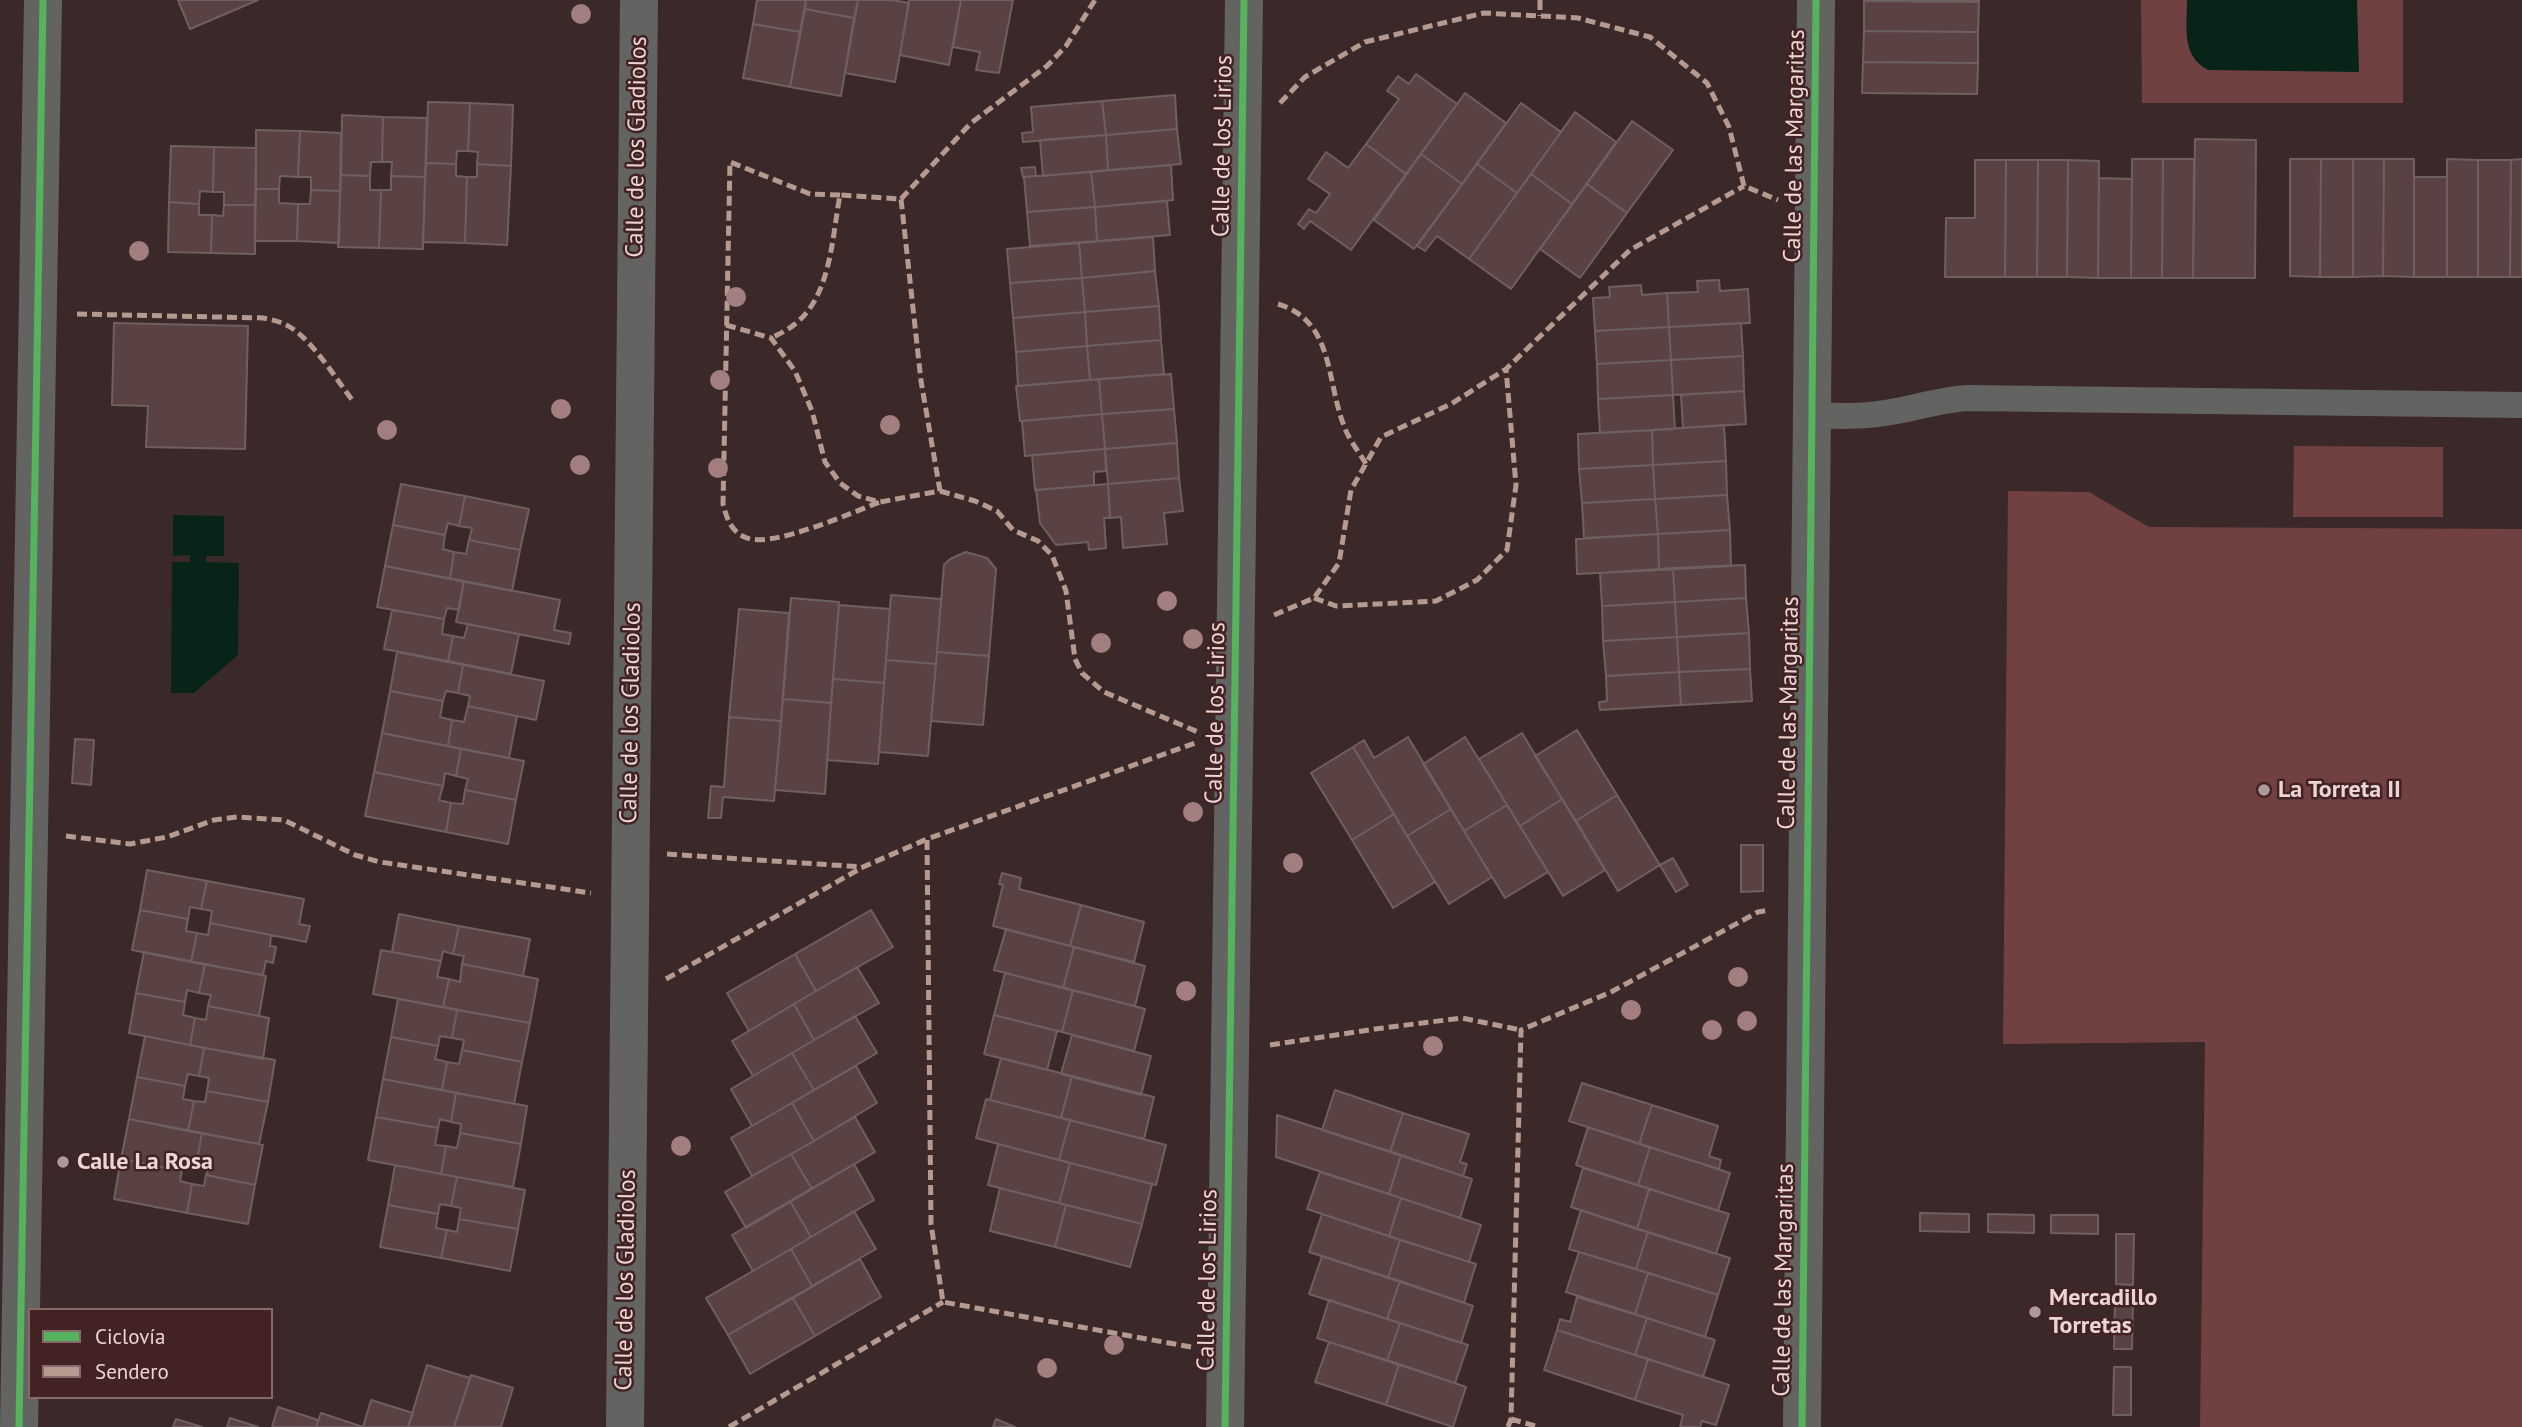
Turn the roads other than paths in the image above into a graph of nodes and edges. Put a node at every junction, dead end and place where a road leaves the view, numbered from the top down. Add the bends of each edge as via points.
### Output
1 (43, 0) edge
2 (639, 0) edge
3 (1244, 0) edge
4 (1816, 0) edge
5 (2522, 405) edge
6 (1812, 415) junction
7 (19, 1427) edge
8 (625, 1427) edge
9 (1226, 1427) edge
10 (1802, 1427) edge

1 - 7 street
2 - 8 street, Calle de los Gladiolos
3 - 9 street, Calle de los Lirios
4 - 6 street, Calle de las Margaritas
5 - 6 lane via 1967,398 1859,416
6 - 10 street, Calle de las Margaritas

